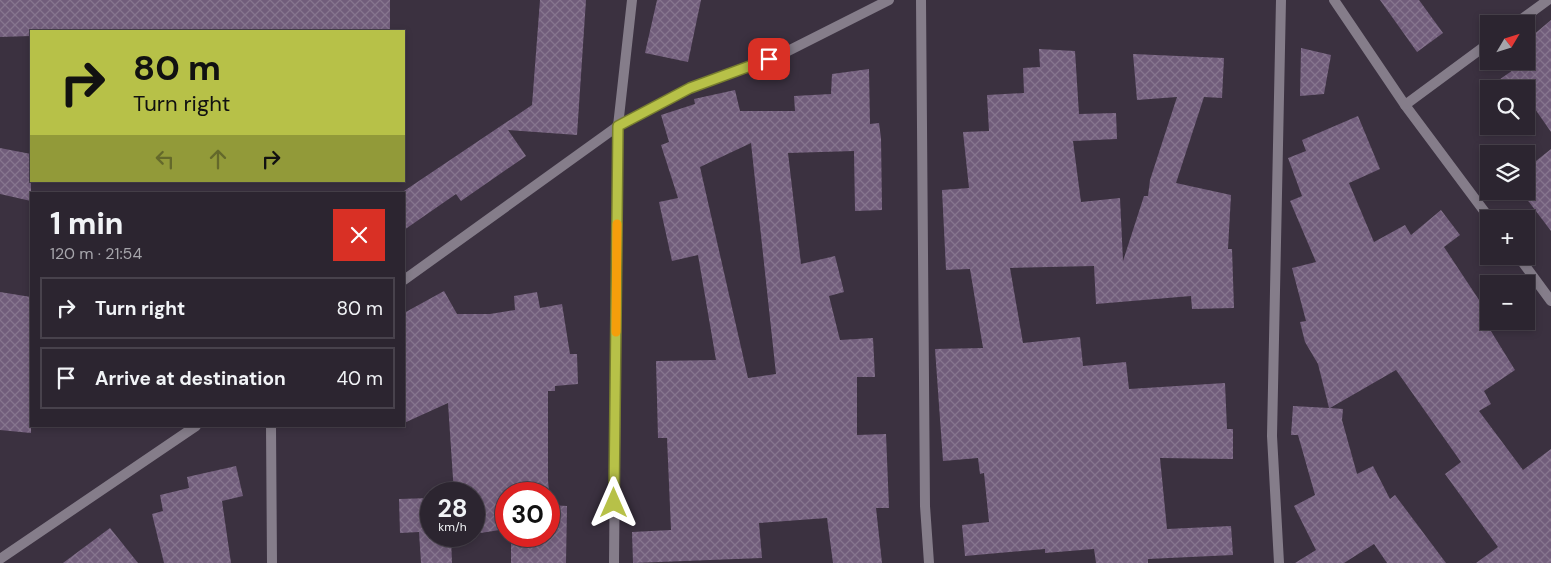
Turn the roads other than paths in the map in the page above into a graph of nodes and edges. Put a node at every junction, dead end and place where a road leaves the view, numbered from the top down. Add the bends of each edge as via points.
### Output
1 (632, 0) edge
2 (889, 0) edge
3 (922, 0) edge
4 (1282, 0) edge
5 (1334, 0) edge
6 (1548, 0) edge
7 (1527, 15) edge
8 (1480, 51) edge
9 (1405, 105) junction
10 (618, 126) junction
11 (1483, 210) edge
12 (1525, 265) edge
13 (405, 279) edge
14 (1551, 301) edge
15 (195, 427) edge
16 (271, 427) edge
17 (0, 559) edge
18 (272, 563) edge
19 (614, 563) edge
20 (929, 563) edge
21 (1279, 563) edge

1 - 10 street
2 - 10 street via 786,52 690,88
3 - 20 street via 924,506
4 - 21 street via 1272,436
5 - 9 street
6 - 7 street
8 - 9 street
9 - 11 street
10 - 13 street
10 - 19 street
12 - 14 street
15 - 17 street
16 - 18 street

